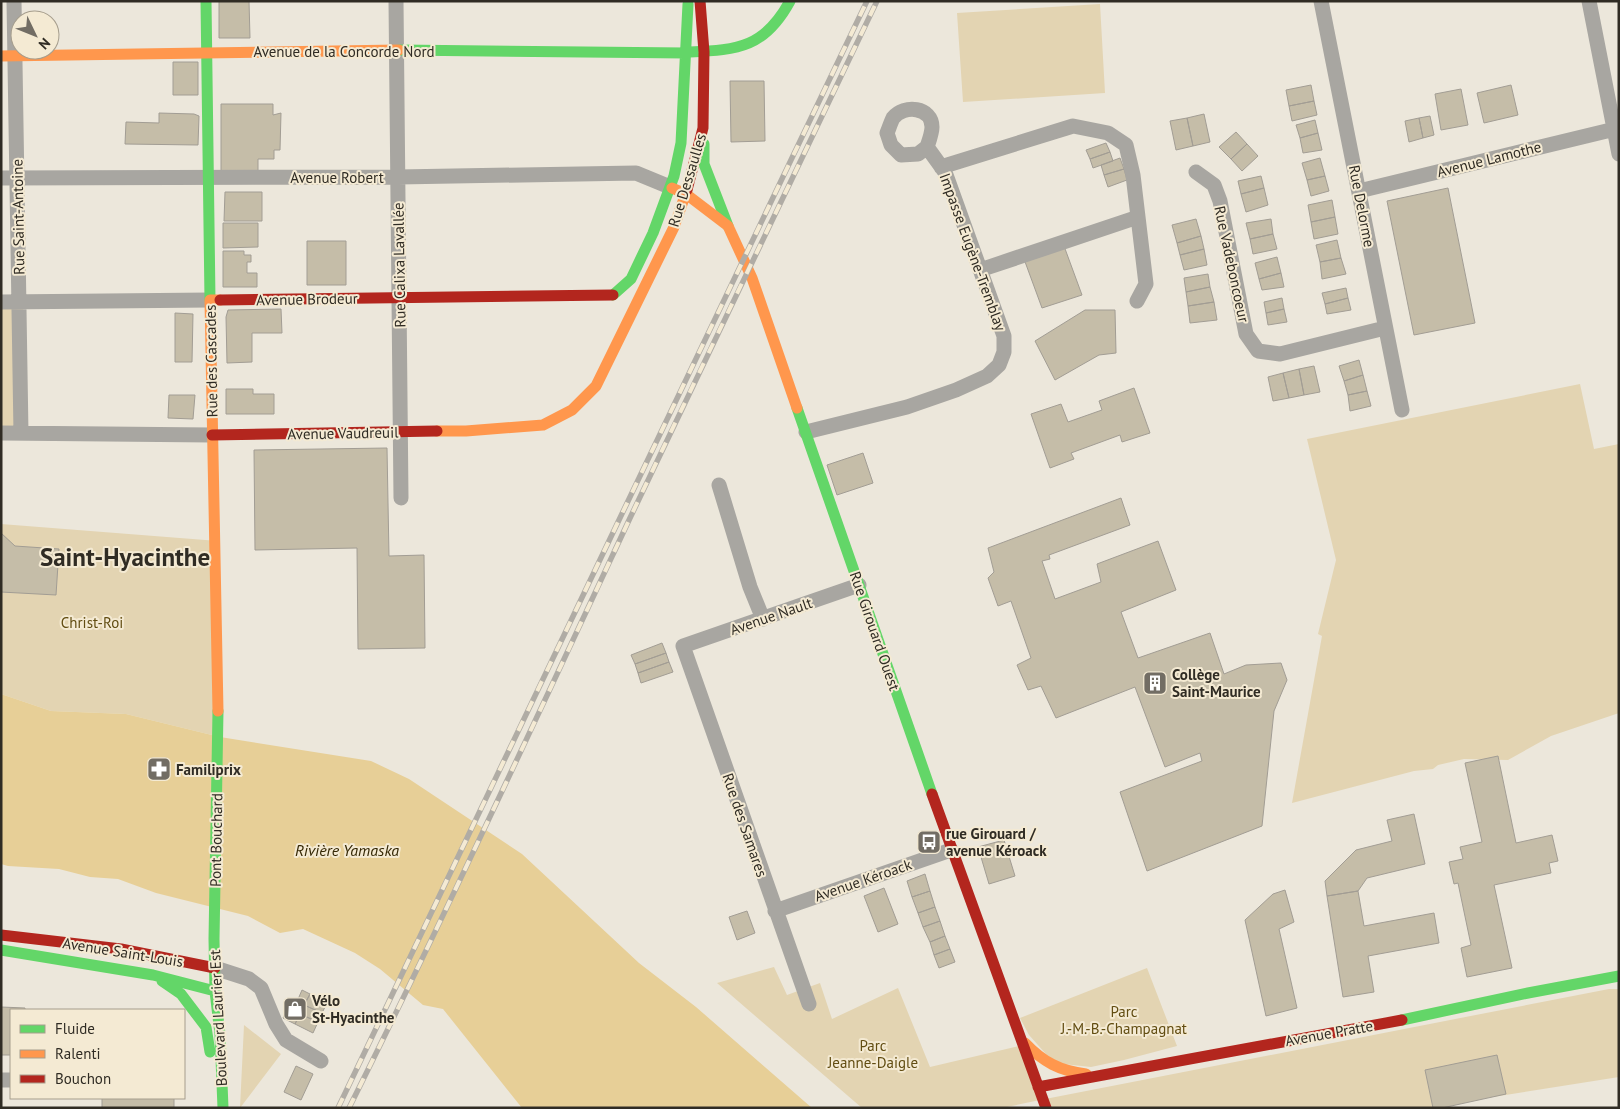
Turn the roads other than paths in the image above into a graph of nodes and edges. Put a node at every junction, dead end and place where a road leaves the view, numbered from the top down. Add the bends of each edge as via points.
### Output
1 (14, 1) edge
2 (206, 1) edge
3 (396, 1) edge
4 (688, 1) edge
5 (700, 1) edge
6 (790, 1) edge
7 (1322, 1) edge
8 (1589, 1) edge
9 (397, 50) junction
10 (704, 52) junction
11 (206, 53) junction
12 (686, 53) junction
13 (8, 56) edge
14 (703, 128) junction
15 (1616, 129) edge
16 (927, 147) dead end
17 (1619, 154) edge
18 (941, 167) junction
19 (1196, 172) dead end
20 (398, 177) junction
21 (1, 178) edge
22 (17, 178) junction
23 (208, 178) junction
24 (670, 187) junction
25 (1359, 191) junction
26 (686, 194) junction
27 (1138, 217) junction
28 (728, 226) junction
29 (980, 270) junction
30 (613, 296) junction
31 (399, 298) junction
32 (210, 300) junction
33 (1136, 301) dead end
34 (1, 302) edge
35 (19, 302) junction
36 (628, 319) junction
37 (1385, 328) junction
38 (1402, 410) dead end
39 (400, 432) junction
40 (806, 432) junction
41 (1, 433) edge
42 (21, 433) junction
43 (212, 435) junction
44 (719, 485) dead end
45 (401, 498) dead end
46 (859, 585) junction
47 (763, 618) junction
48 (683, 646) joint
49 (218, 720) joint
50 (951, 850) junction
51 (775, 911) junction
52 (214, 929) joint
53 (1, 935) edge
54 (1, 950) edge
55 (215, 968) junction
56 (153, 974) junction
57 (1619, 976) edge
58 (215, 991) junction
59 (809, 1004) dead end
60 (1020, 1038) junction
61 (321, 1061) dead end
62 (1100, 1075) junction
63 (1038, 1087) junction
64 (219, 1108) edge
65 (224, 1108) edge
66 (1046, 1108) edge

1 - 13 street, Rue Saint-Antoine
2 - 11 main road, Rue des Cascades
3 - 9 street, Rue Calixa Lavallée
4 - 12 main road, Rue Dessaulles
5 - 10 main road, Rue Dessaulles
6 - 10 main road, Avenue de la Concorde Nord via 778,22 766,34 735,49
7 - 25 street, Rue Delorme
8 - 15 street
9 - 11 main road, Avenue de la Concorde Nord
9 - 12 main road, Avenue de la Concorde Nord
9 - 20 street, Rue Calixa Lavallée
10 - 12 main road, Avenue de la Concorde Nord
10 - 14 main road, Rue Dessaulles
11 - 13 main road, Avenue de la Concorde Nord
11 - 23 main road, Rue des Cascades
12 - 24 main road, Rue Dessaulles via 681,143
13 - 22 street, Rue Saint-Antoine
14 - 26 main road, Rue Dessaulles
14 - 28 main road, Rue Girouard Ouest via 704,164
15 - 17 street
15 - 25 street, Avenue Lamothe
16 - 18 street, Impasse Eugène-Tremblay
18 - 27 street via 1073,126 1108,133 1126,145
18 - 29 street, Impasse Eugène-Tremblay
19 - 37 street, Rue Vadeboncoeur via 1214,184 1220,201 1246,334 1258,351 1280,354
20 - 23 street, Avenue Robert
20 - 24 street, Avenue Robert via 636,173
20 - 31 street, Rue Calixa Lavallée
21 - 22 street, Avenue Robert
22 - 23 street, Avenue Robert
22 - 35 street, Rue Saint-Antoine
23 - 32 main road, Rue des Cascades
24 - 26 main road
24 - 30 main road, Rue Dessaulles via 631,278
25 - 37 street, Rue Delorme
26 - 28 main road
26 - 36 main road, Rue Dessaulles via 674,227
27 - 29 street
27 - 33 street via 1146,284
28 - 40 main road, Rue Girouard Ouest via 752,278
29 - 40 street, Impasse Eugène-Tremblay via 1004,336 1004,352 999,365 987,376 956,390 907,407
30 - 31 main road, Avenue Brodeur
30 - 36 main road via 623,305
31 - 32 main road, Avenue Brodeur
31 - 39 street, Rue Calixa Lavallée
32 - 35 street, Avenue Brodeur
32 - 43 main road, Rue des Cascades
34 - 35 street, Avenue Brodeur
35 - 42 street, Rue Saint-Antoine
36 - 39 main road, Avenue Vaudreuil via 596,386 572,410 543,425
37 - 38 street, Rue Delorme
39 - 43 main road, Avenue Vaudreuil
39 - 45 street, Rue Calixa Lavallée
40 - 46 main road, Rue Girouard Ouest
41 - 42 street, Avenue Vaudreuil
42 - 43 street, Avenue Vaudreuil
43 - 49 main road, Rue des Cascades
44 - 47 street via 750,587
46 - 47 street, Avenue Nault
46 - 50 main road, Rue Girouard Ouest
47 - 48 street, Avenue Nault
48 - 51 street, Rue des Samares
49 - 52 main road, Pont Bouchard
50 - 51 street, Avenue Kéroack
50 - 60 main road, Rue Girouard Ouest
51 - 59 street, Rue des Samares
52 - 55 main road, Boulevard Laurier Est
53 - 55 main road, Avenue Saint-Louis via 122,949
54 - 56 main road, Avenue Saint-Louis
55 - 58 main road, Boulevard Laurier Est
55 - 61 street, Avenue Saint-Louis via 249,979 261,988 286,1040
56 - 58 main road, Avenue Saint-Louis
56 - 64 main road via 182,994 206,1027
57 - 62 main road, Avenue Pratte via 1436,1014
58 - 65 main road, Boulevard Laurier Est
60 - 62 main road via 1052,1067
60 - 63 main road, Rue Girouard Ouest
62 - 63 main road, Avenue Pratte
63 - 66 main road, Rue Girouard Ouest

